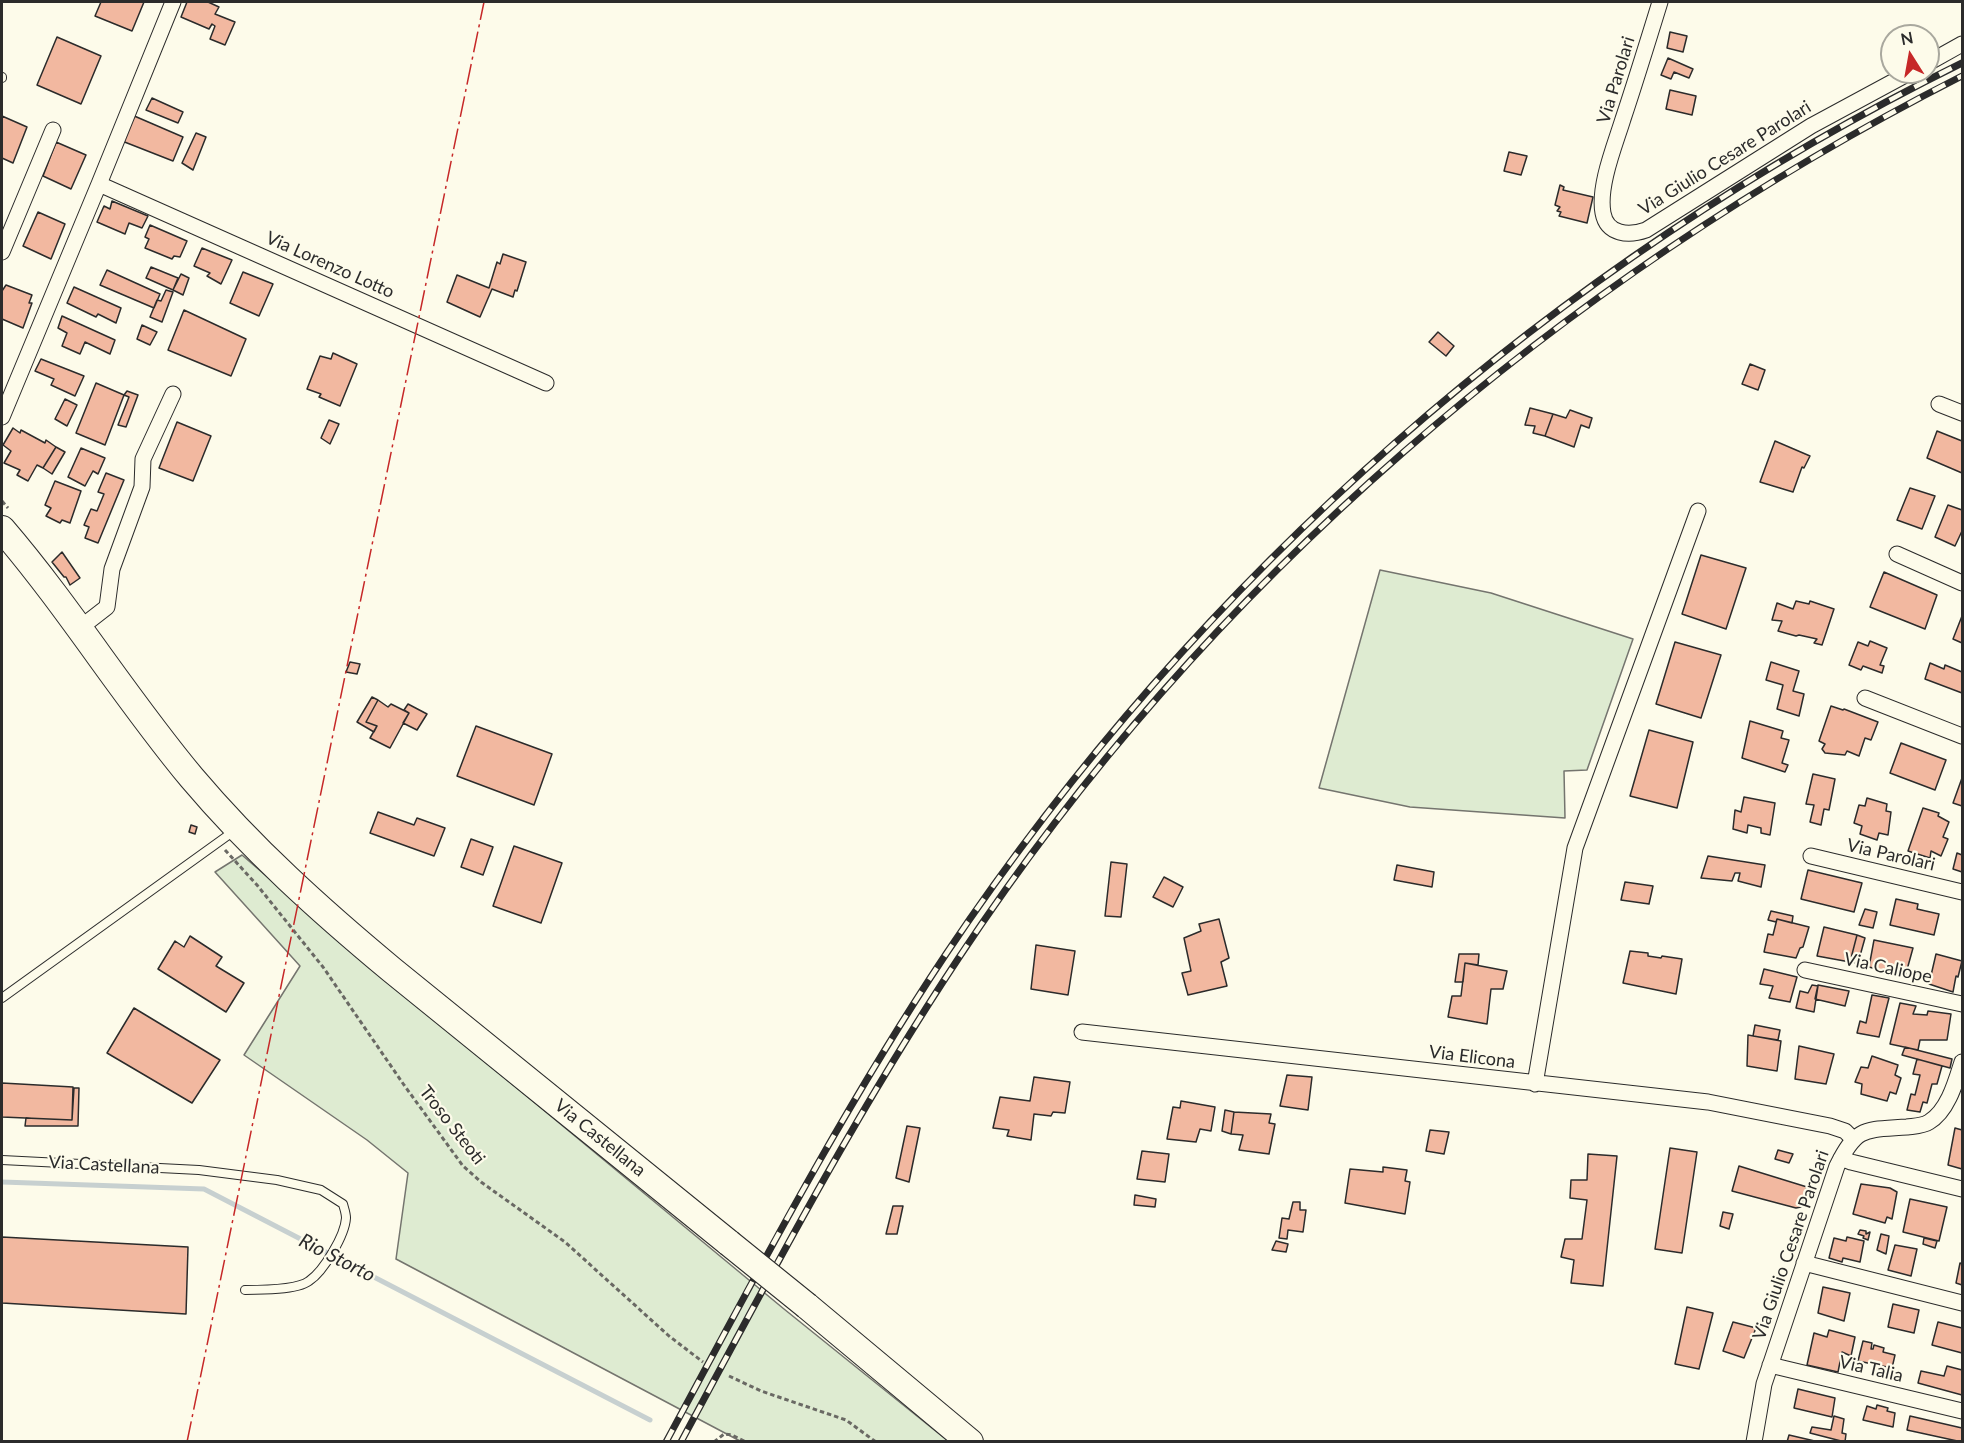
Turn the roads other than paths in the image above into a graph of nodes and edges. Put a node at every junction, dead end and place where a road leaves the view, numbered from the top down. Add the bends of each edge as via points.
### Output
1 (173, 2) edge
2 (1660, 2) edge
3 (1962, 44) edge
4 (1940, 56) edge
5 (1889, 84) edge
6 (53, 130) dead end
7 (1609, 170) joint
8 (99, 184) junction
9 (2, 252) edge
10 (546, 382) dead end
11 (173, 394) dead end
12 (1939, 404) dead end
13 (1962, 413) edge
14 (2, 417) edge
15 (1698, 511) dead end
16 (2, 529) edge
17 (1897, 554) dead end
18 (1962, 583) edge
19 (80, 628) junction
20 (1865, 698) dead end
21 (1962, 736) edge
22 (237, 828) junction
23 (1811, 856) dead end
24 (1962, 892) edge
25 (1805, 970) dead end
26 (2, 998) edge
27 (1962, 1004) edge
28 (1082, 1032) dead end
29 (1962, 1062) edge
30 (1959, 1082) edge
31 (1535, 1084) junction
32 (1853, 1138) junction
33 (1841, 1158) junction
34 (2, 1160) edge
35 (1962, 1189) edge
36 (1804, 1263) junction
37 (246, 1290) dead end
38 (1962, 1303) edge
39 (1770, 1365) junction
40 (1962, 1411) edge
41 (970, 1442) edge
42 (1754, 1442) edge

1 - 8 street
2 - 7 street, Via Parolari
3 - 4 street
5 - 7 street, Via Giulio Cesare Parolari via 1811,126 1647,230 1632,235 1608,224 1603,215
6 - 9 street
8 - 10 street, Via Lorenzo Lotto
8 - 14 street
11 - 19 street via 143,459 142,486 112,569 107,608
12 - 13 street
15 - 31 street via 1575,848
16 - 19 main road, Via Castellana
17 - 18 street
19 - 22 main road, Via Castellana via 158,735
20 - 21 street
22 - 26 lane
22 - 41 main road, Via Castellana, bridge via 340,927
23 - 24 street, Via Parolari
25 - 27 street, Via Caliope
28 - 31 street, Via Elicona
29 - 30 street, Via Giulio Cesare Parolari
30 - 32 street, Via Giulio Cesare Parolari via 1929,1122 1874,1129
31 - 32 street, Via Elicona via 1752,1109 1830,1126
32 - 33 street, Via Giulio Cesare Parolari
33 - 35 street
33 - 36 street, Via Giulio Cesare Parolari
34 - 37 lane, Via Castellana via 199,1170 277,1180 321,1190 343,1204 346,1216 339,1240 309,1282
36 - 38 street
36 - 39 street, Via Giulio Cesare Parolari
39 - 40 street, Via Talia
39 - 42 street, Via Giulio Cesare Parolari

